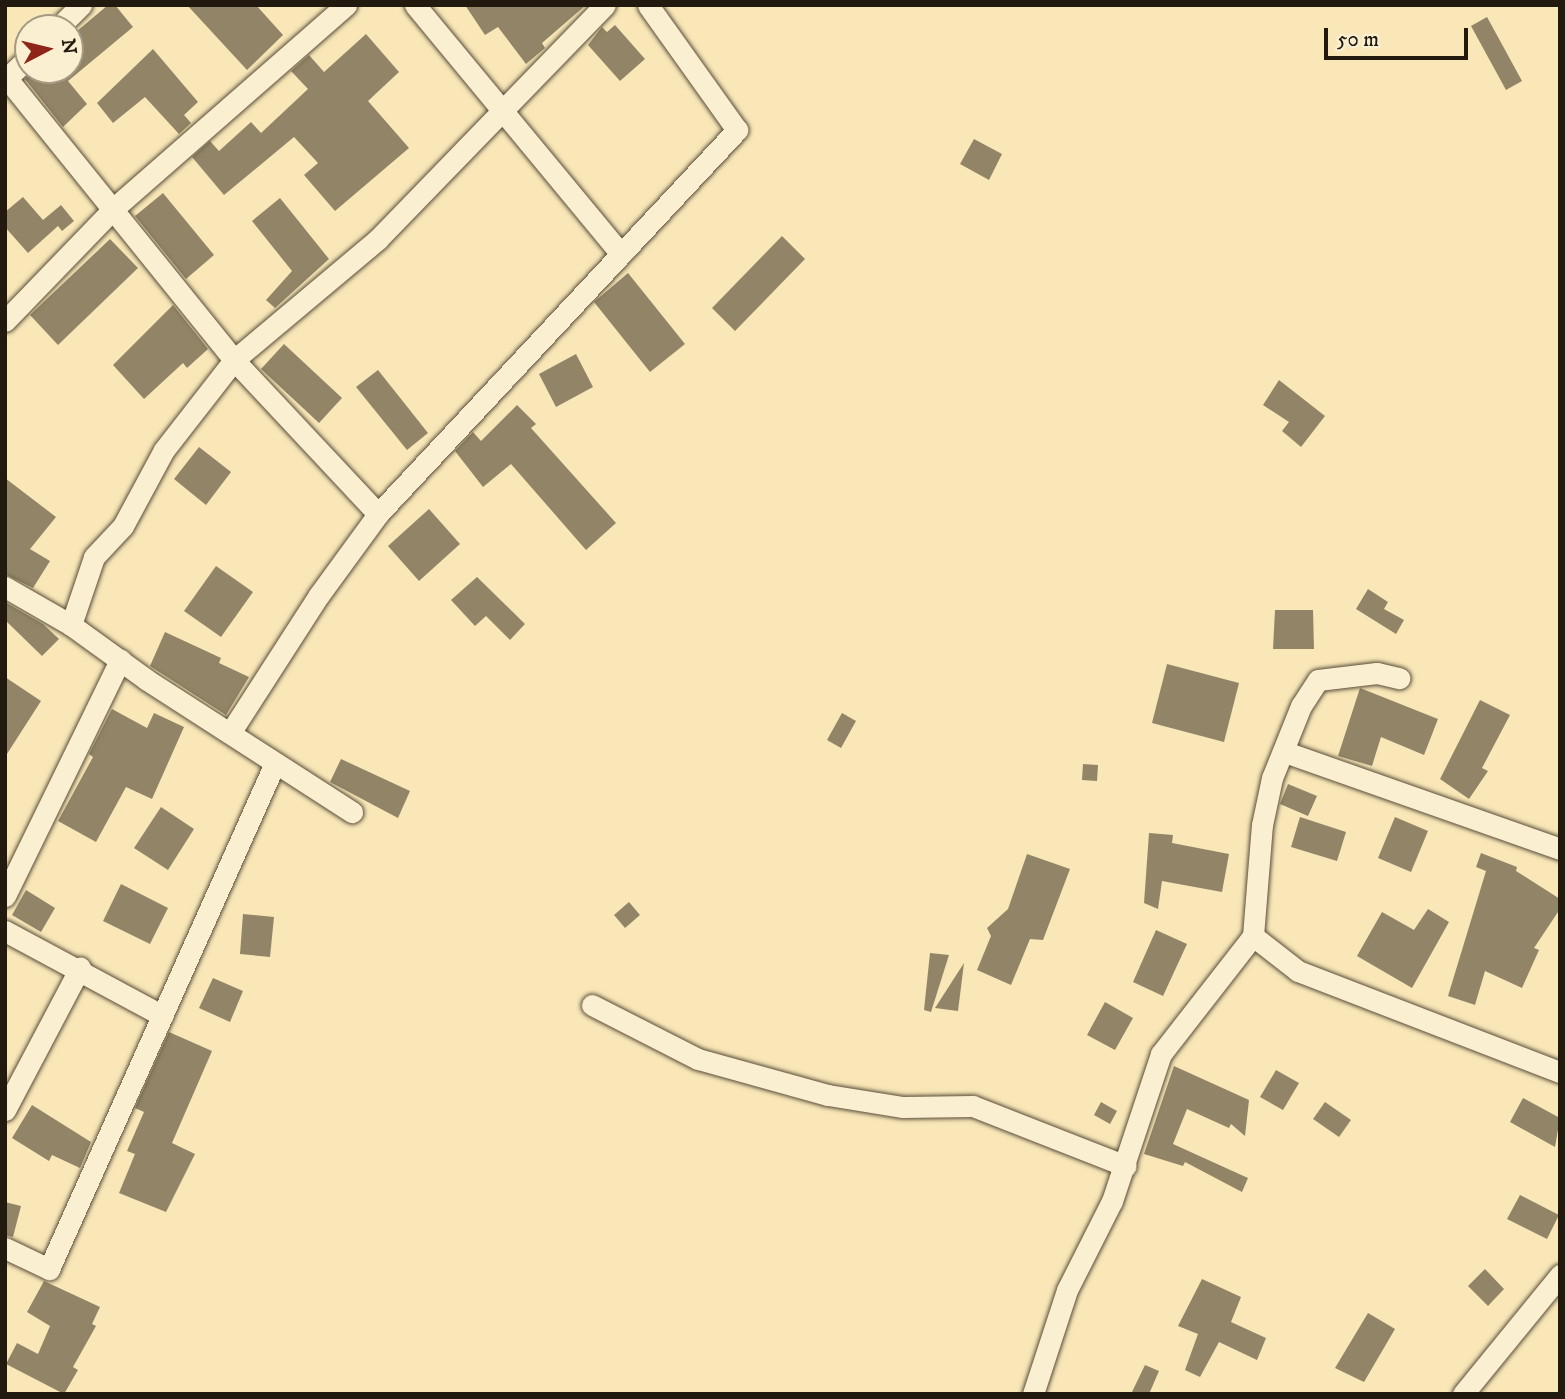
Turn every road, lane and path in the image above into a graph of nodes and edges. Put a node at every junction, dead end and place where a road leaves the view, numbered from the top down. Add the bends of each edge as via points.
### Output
1 (346, 5) edge
2 (415, 5) edge
3 (605, 5) edge
4 (648, 5) edge
5 (6, 78) edge
6 (504, 108) junction
7 (113, 209) junction
8 (621, 254) junction
9 (5, 321) edge
10 (234, 360) junction
11 (378, 514) junction
12 (5, 587) edge
13 (71, 625) junction
14 (120, 660) junction
15 (1399, 678) dead end
16 (230, 733) junction
17 (1285, 752) junction
18 (275, 763) junction
19 (352, 812) dead end
20 (1560, 849) edge
21 (5, 896) edge
22 (5, 930) edge
23 (1253, 936) junction
24 (80, 968) junction
25 (592, 1005) dead end
26 (163, 1016) junction
27 (1560, 1072) edge
28 (5, 1110) edge
29 (1126, 1166) junction
30 (5, 1248) edge
31 (1560, 1276) edge
32 (1033, 1394) edge
33 (1463, 1394) edge

1 - 7 street
2 - 6 street
3 - 6 street
4 - 8 street via 737,130
5 - 7 street
6 - 8 street
6 - 10 street via 378,239
7 - 9 street
7 - 10 street
8 - 11 street
10 - 11 street
10 - 13 street via 164,450 123,526 94,557
11 - 16 street via 319,595
12 - 13 street
13 - 14 street
14 - 16 street
14 - 21 street
15 - 17 street via 1377,673 1318,680 1292,724
16 - 18 street
17 - 20 street
17 - 23 street via 1272,778 1262,825
18 - 19 street
18 - 26 street
22 - 24 street
23 - 27 street via 1298,971
23 - 29 street via 1161,1054
24 - 26 street
24 - 28 street
25 - 29 street via 650,1038 738,1071 828,1095 903,1107 973,1106
26 - 30 street via 49,1269
29 - 32 street via 1068,1290
31 - 33 street

